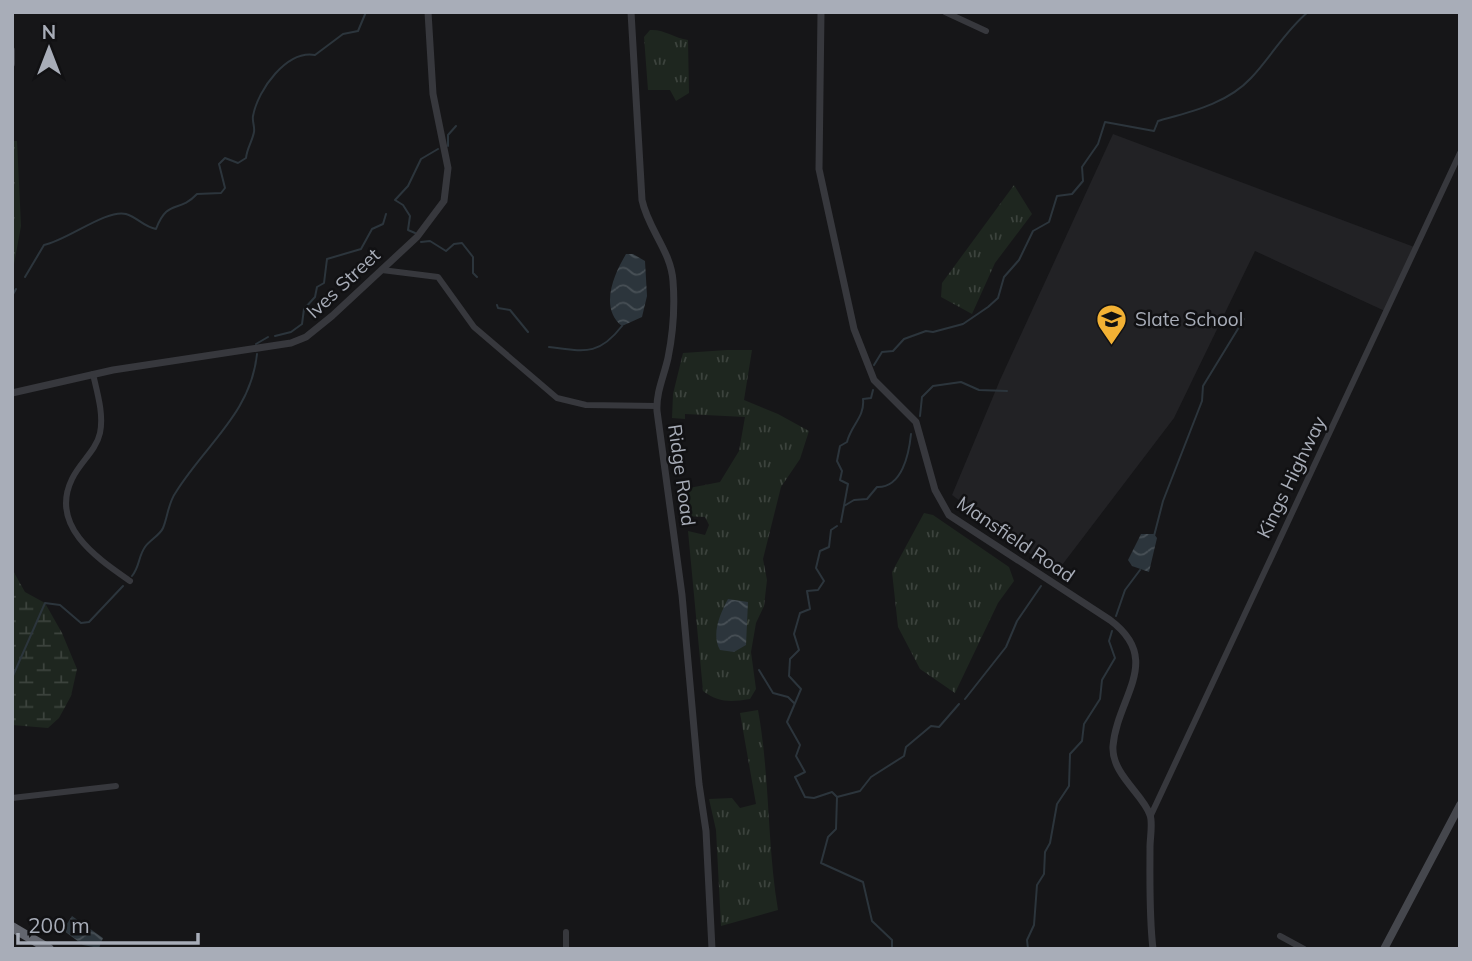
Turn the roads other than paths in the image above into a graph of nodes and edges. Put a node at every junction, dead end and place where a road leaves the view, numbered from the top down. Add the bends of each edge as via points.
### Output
1 (428, 12) edge
2 (631, 12) edge
3 (821, 12) edge
4 (945, 12) edge
5 (986, 31) dead end
6 (12, 50) edge
7 (12, 64) edge
8 (1460, 153) edge
9 (382, 270) junction
10 (93, 374) junction
11 (12, 393) edge
12 (657, 407) junction
13 (130, 581) dead end
14 (116, 786) dead end
15 (12, 798) edge
16 (1460, 805) edge
17 (1150, 814) junction
18 (12, 927) edge
19 (566, 932) dead end
20 (1280, 936) dead end
21 (49, 949) edge
22 (566, 949) edge
23 (712, 949) edge
24 (1153, 949) edge
25 (1304, 949) edge
26 (1384, 949) edge

1 - 9 street, Ives Street via 433,93 447,159 447,192 426,227
2 - 12 street, Ridge Road via 642,200 669,260 674,284 670,344
3 - 17 street, Mansfield Road via 820,178 864,359 874,380 916,422 939,500 949,516 1128,635 1136,661 1113,753
4 - 5 street
6 - 7 street
8 - 17 street, Kings Highway
9 - 10 street, Ives Street via 299,341
9 - 12 street via 438,277 480,333 562,400
10 - 11 street, Ives Street
10 - 13 street via 101,429 70,483 69,518 80,542
12 - 23 street, Ridge Road via 706,831
14 - 15 street
16 - 26 main road
17 - 24 street
18 - 21 highway
19 - 22 street
20 - 25 street

